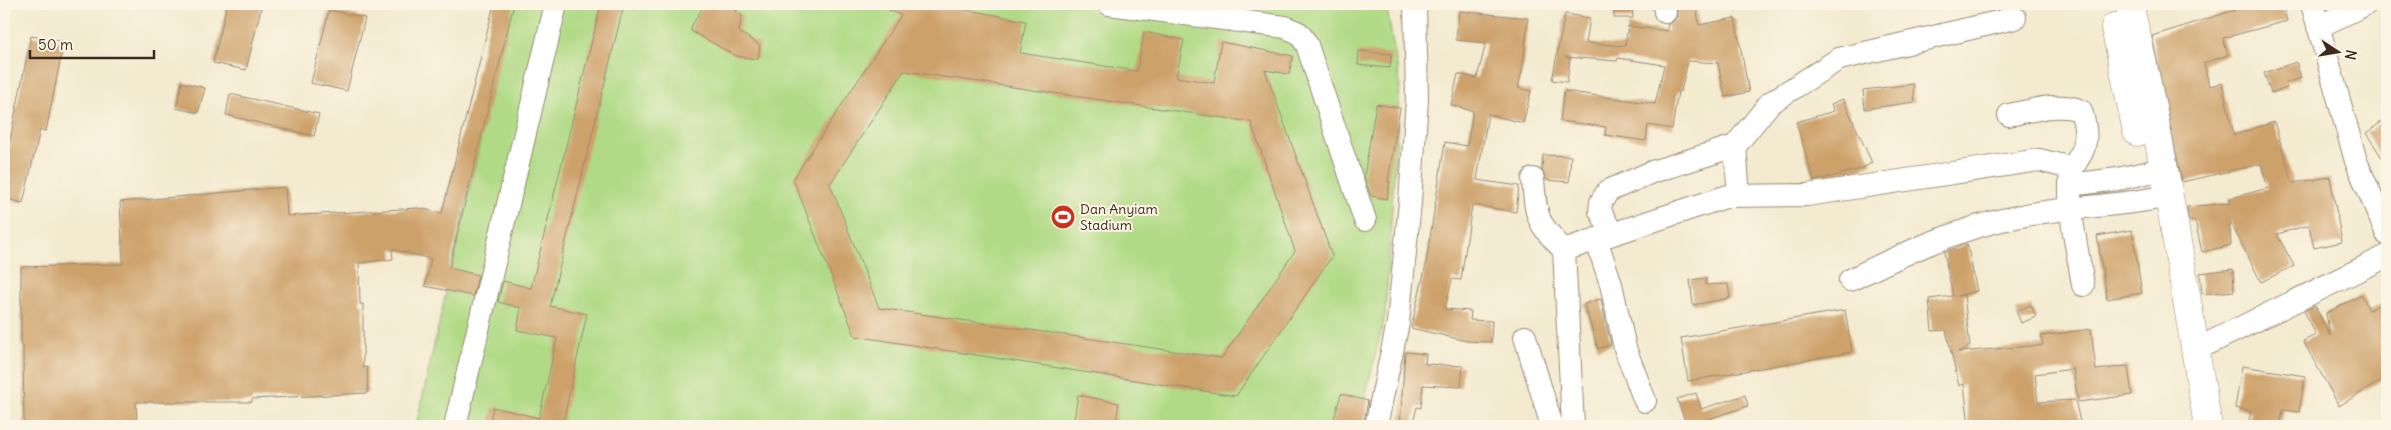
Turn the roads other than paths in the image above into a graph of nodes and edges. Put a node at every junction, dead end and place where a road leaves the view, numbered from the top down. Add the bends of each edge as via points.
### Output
1 (556, 4) edge
2 (1109, 4) edge
3 (1415, 4) edge
4 (2110, 4) edge
5 (2129, 4) edge
6 (2312, 4) edge
7 (2366, 4) edge
8 (2015, 18) dead end
9 (2318, 27) junction
10 (2009, 115) dead end
11 (1735, 146) junction
12 (2155, 171) junction
13 (2070, 176) junction
14 (1533, 178) dead end
15 (1739, 196) junction
16 (2159, 198) junction
17 (2071, 209) junction
18 (1365, 220) dead end
19 (2387, 234) edge
20 (1604, 236) junction
21 (1564, 250) junction
22 (2387, 256) edge
23 (1850, 280) dead end
24 (2083, 285) dead end
25 (1525, 337) dead end
26 (2195, 350) junction
27 (1645, 401) dead end
28 (455, 426) edge
29 (1376, 426) edge
30 (1552, 426) edge
31 (1573, 426) edge
32 (2189, 426) edge
33 (2208, 426) edge

1 - 28 street
2 - 18 street via 1286,27 1299,33 1307,45
3 - 29 street via 1417,99 1410,202 1398,323
4 - 12 main road
5 - 12 main road via 2145,70
6 - 9 street
7 - 9 street
8 - 11 street via 1839,59 1770,103
9 - 19 street via 2356,161
10 - 13 street via 2055,108 2081,110 2086,125 2082,151
11 - 15 street
11 - 20 street via 1652,172 1608,191 1600,211
12 - 13 street via 2118,179
12 - 16 main road
13 - 15 street via 2039,160 1807,195
13 - 17 street
14 - 21 street via 1537,218
15 - 20 street via 1728,196
16 - 17 street
16 - 26 main road
16 - 32 main road
17 - 23 street via 1980,225 1925,244
17 - 24 street
20 - 21 street
20 - 27 street via 1625,348
21 - 31 street
22 - 26 street
25 - 30 street
26 - 33 main road

